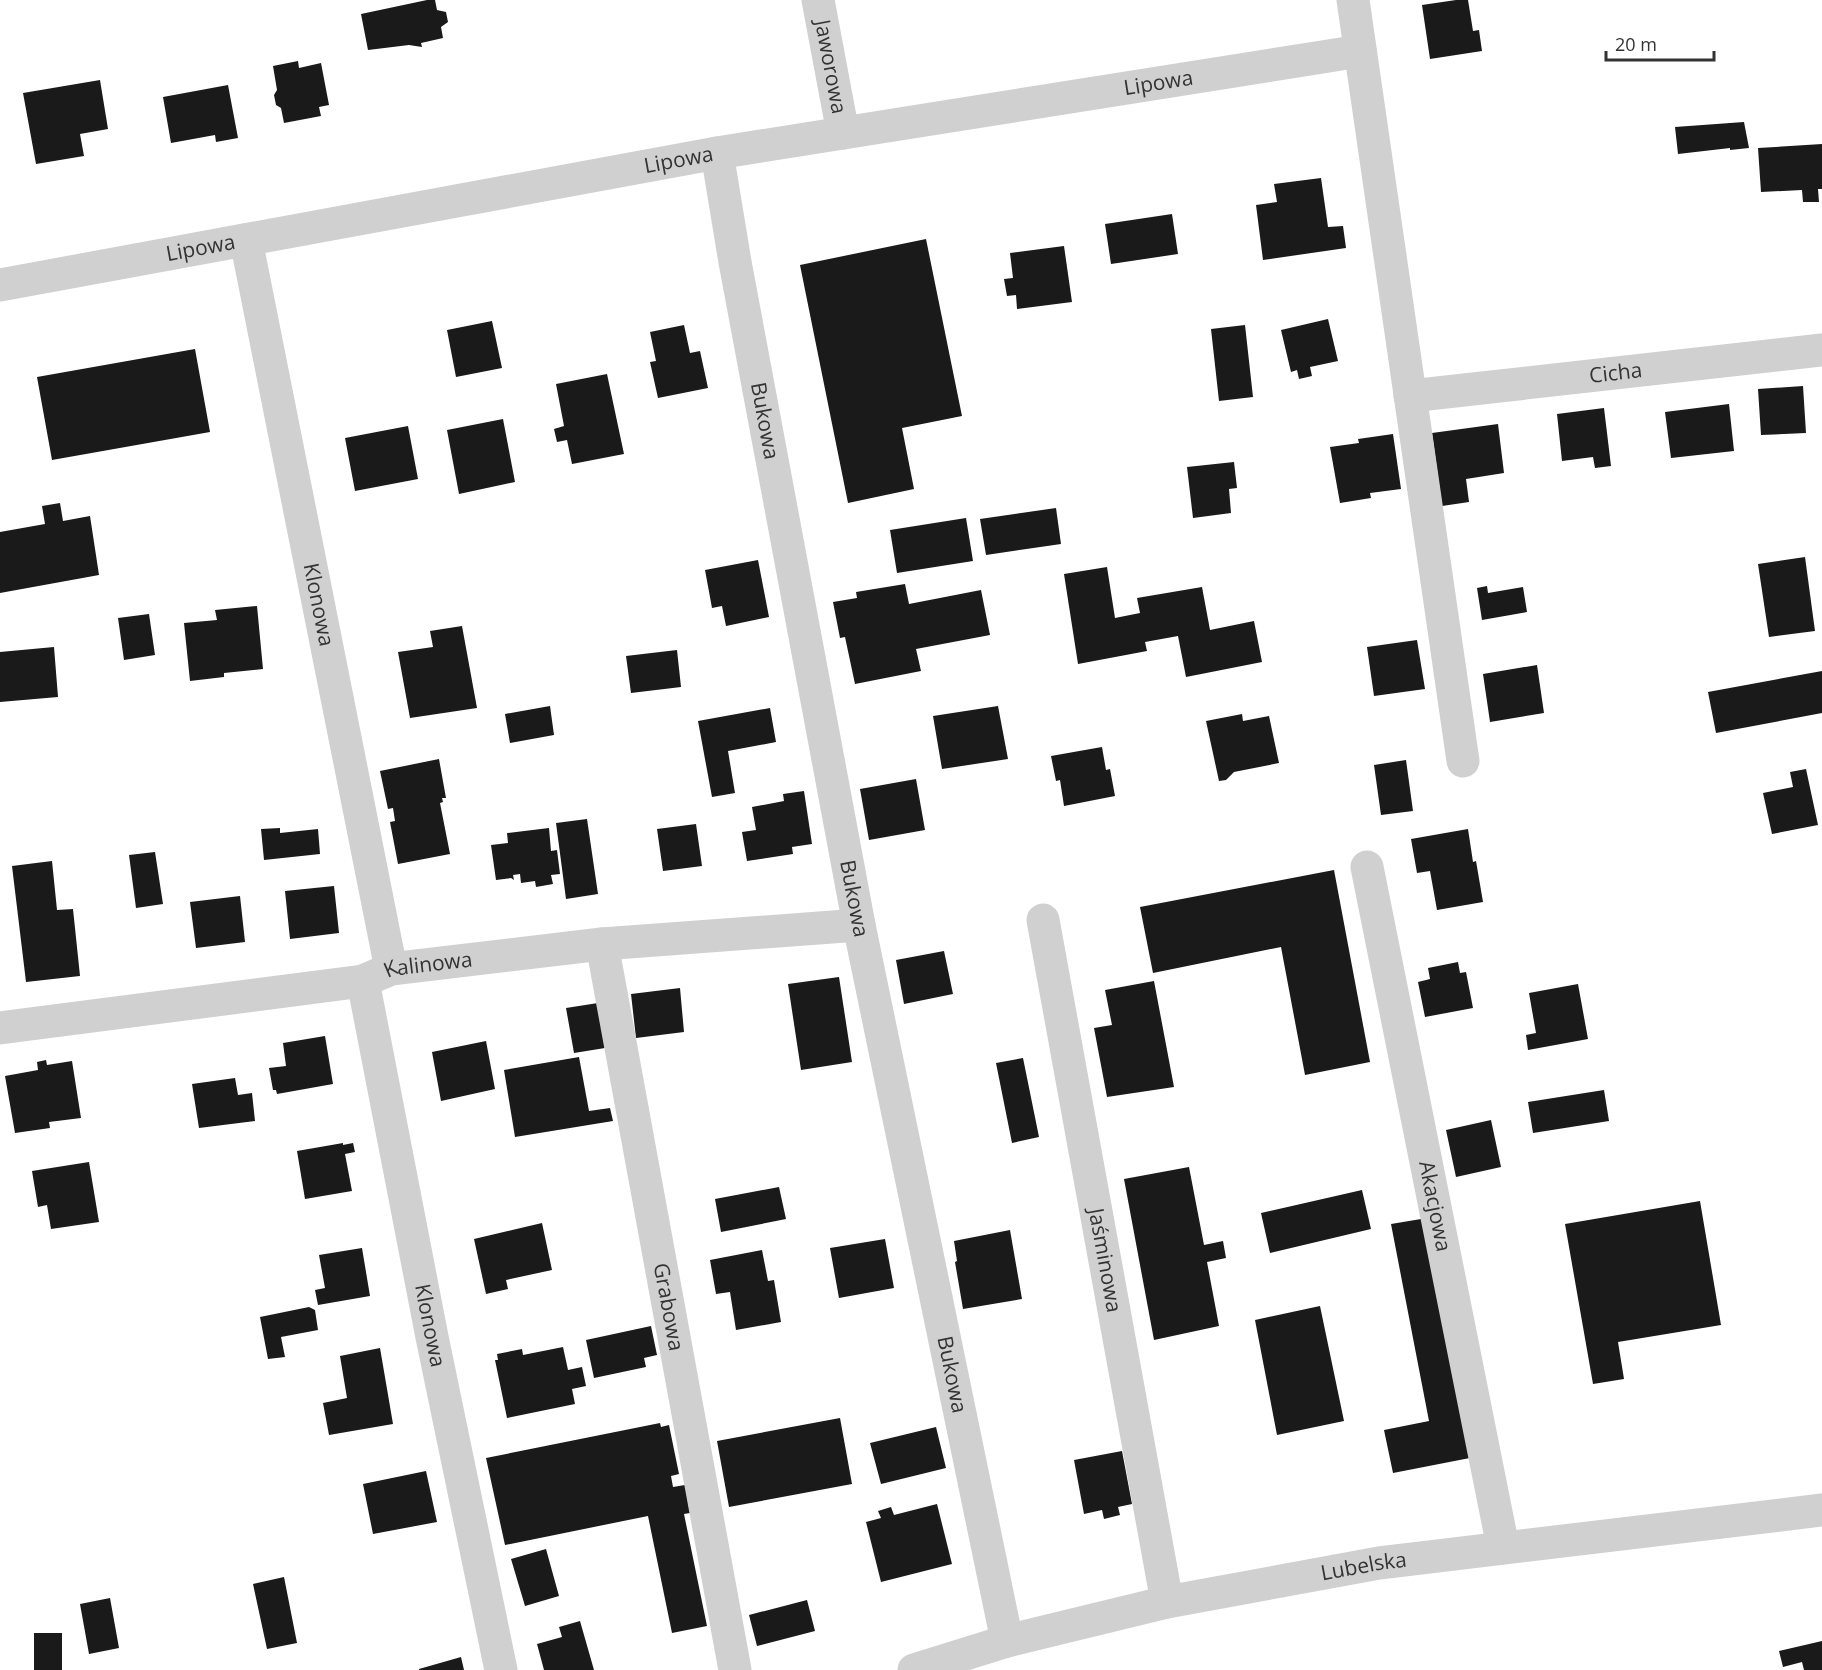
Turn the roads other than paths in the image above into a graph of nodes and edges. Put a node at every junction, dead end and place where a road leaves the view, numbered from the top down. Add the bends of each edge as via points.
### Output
1 (818, 0) edge
2 (1353, 0) edge
3 (1360, 51) junction
4 (843, 133) junction
5 (717, 153) junction
6 (246, 240) junction
7 (0, 285) edge
8 (1822, 350) edge
9 (1410, 396) junction
10 (1462, 761) dead end
11 (1367, 867) dead end
12 (1043, 920) dead end
13 (859, 925) junction
14 (602, 944) junction
15 (377, 975) junction
16 (0, 1028) edge
17 (1822, 1510) edge
18 (1503, 1548) junction
19 (1167, 1602) junction
20 (1007, 1641) junction
21 (501, 1670) edge
22 (735, 1670) edge
23 (915, 1670) edge

1 - 4 street, Jaworowa
2 - 3 street
3 - 4 street, Lipowa
3 - 9 street
4 - 5 street, Lipowa
5 - 6 street, Lipowa
5 - 13 street, Bukowa
6 - 7 street, Lipowa
6 - 15 street, Klonowa
8 - 9 street, Cicha
9 - 10 street
11 - 18 street, Akacjowa
12 - 19 street, Jaśminowa
13 - 14 street, Kalinowa
13 - 20 street, Bukowa
14 - 15 street, Kalinowa
14 - 22 street, Grabowa
15 - 16 street, Kalinowa
15 - 21 street, Klonowa via 434,1348
17 - 18 street, Lubelska
18 - 19 street, Lubelska via 1379,1563
19 - 20 street, Lubelska
20 - 23 street, Lubelska

